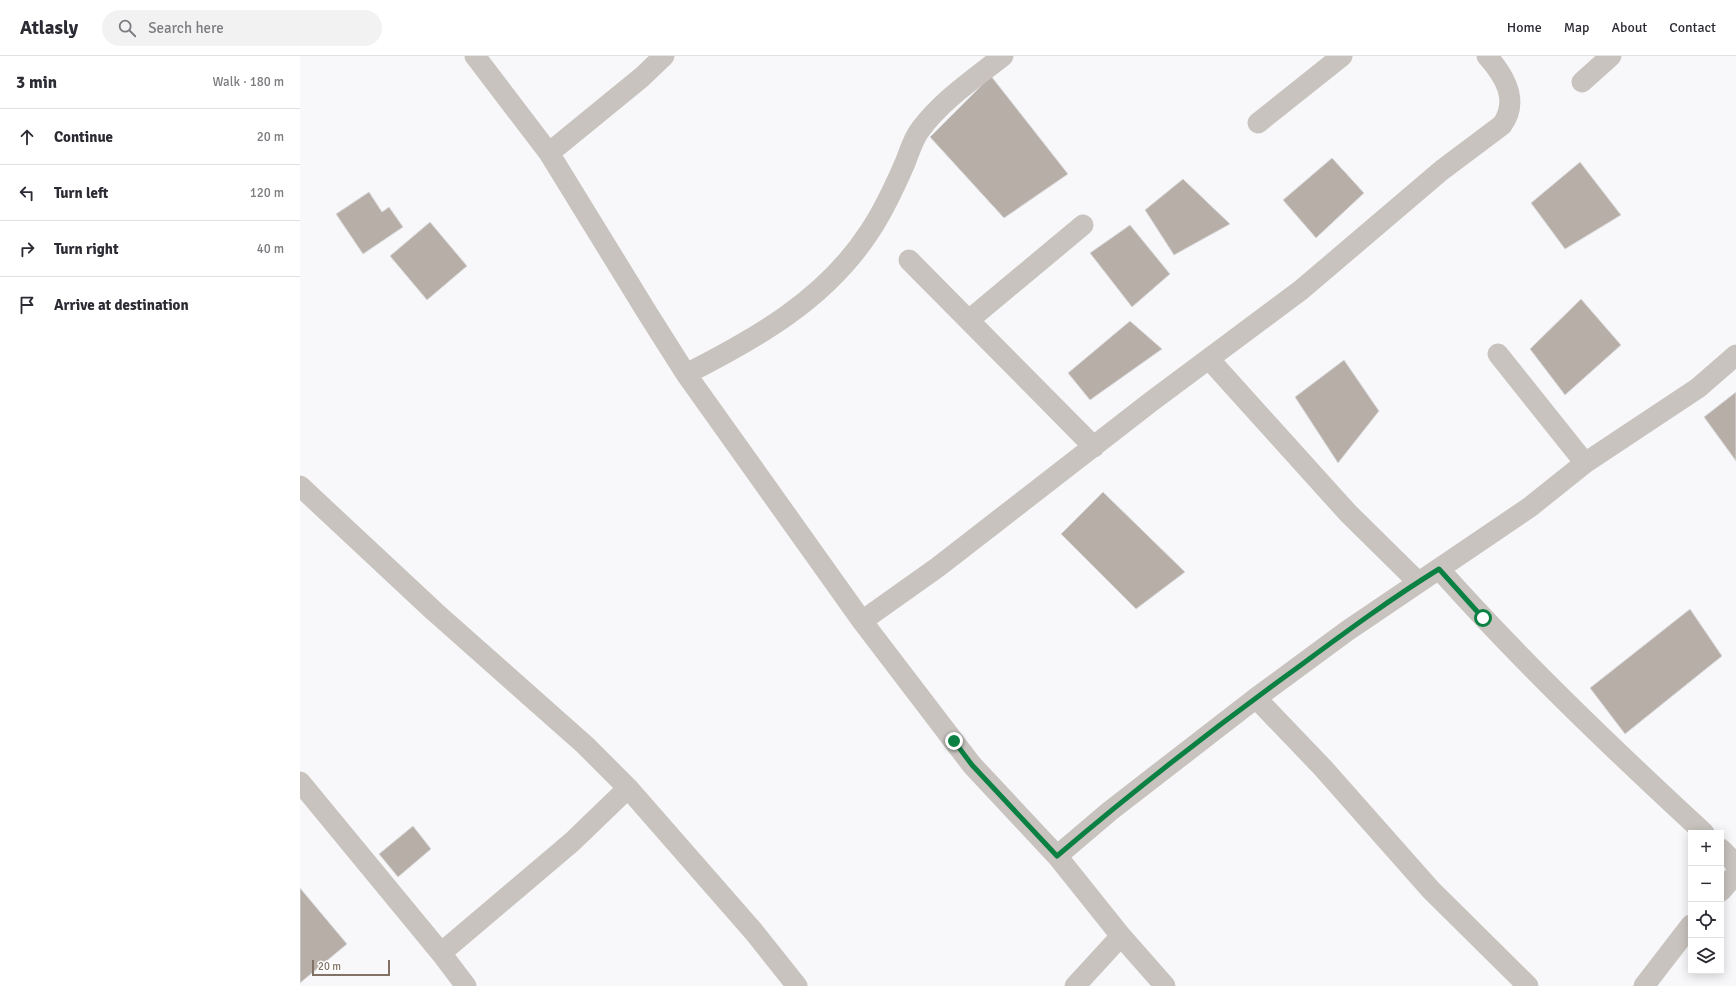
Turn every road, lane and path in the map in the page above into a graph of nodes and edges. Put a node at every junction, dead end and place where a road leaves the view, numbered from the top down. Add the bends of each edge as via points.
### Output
1 (475, 56) edge
2 (664, 56) edge
3 (1003, 56) edge
4 (1342, 56) edge
5 (1487, 56) edge
6 (1611, 56) edge
7 (1582, 82) dead end
8 (1258, 123) dead end
9 (549, 153) junction
10 (1083, 225) dead end
11 (909, 260) dead end
12 (969, 320) junction
13 (1498, 354) dead end
14 (1736, 356) edge
15 (1209, 359) junction
16 (686, 374) junction
17 (1094, 447) junction
18 (1586, 464) junction
19 (300, 486) edge
20 (1439, 569) junction
21 (1418, 582) junction
22 (862, 621) junction
23 (1256, 698) junction
24 (300, 782) edge
25 (628, 788) junction
26 (1701, 830) edge
27 (1724, 853) edge
28 (1057, 856) junction
29 (1736, 864) edge
30 (1736, 874) edge
31 (1724, 888) edge
32 (1688, 929) edge
33 (1121, 936) junction
34 (441, 953) junction
35 (466, 986) edge
36 (797, 986) edge
37 (1075, 986) edge
38 (1165, 986) edge
39 (1528, 986) edge
40 (1644, 986) edge

1 - 9 street
2 - 9 street
3 - 16 street via 939,109 919,131 896,183 870,231 836,274 810,300 782,321 741,346
4 - 8 street
5 - 15 street via 1501,72 1508,89 1509,115 1502,125 1442,170 1301,290
6 - 7 street
9 - 16 street
10 - 12 street
11 - 12 street
12 - 17 street
13 - 18 street
14 - 18 street via 1698,388
15 - 17 street
15 - 21 street via 1348,513
16 - 22 street
17 - 22 street via 938,567
18 - 20 street
19 - 25 street
20 - 21 street
20 - 26 street via 1539,675 1653,788
21 - 23 street
22 - 28 street via 972,765
23 - 28 street via 1110,811
23 - 39 street via 1323,768 1431,890
24 - 34 street
25 - 34 street via 572,842
25 - 36 street via 754,932
27 - 29 street
28 - 33 street
30 - 31 street
32 - 40 street
33 - 37 street
33 - 38 street
34 - 35 street

